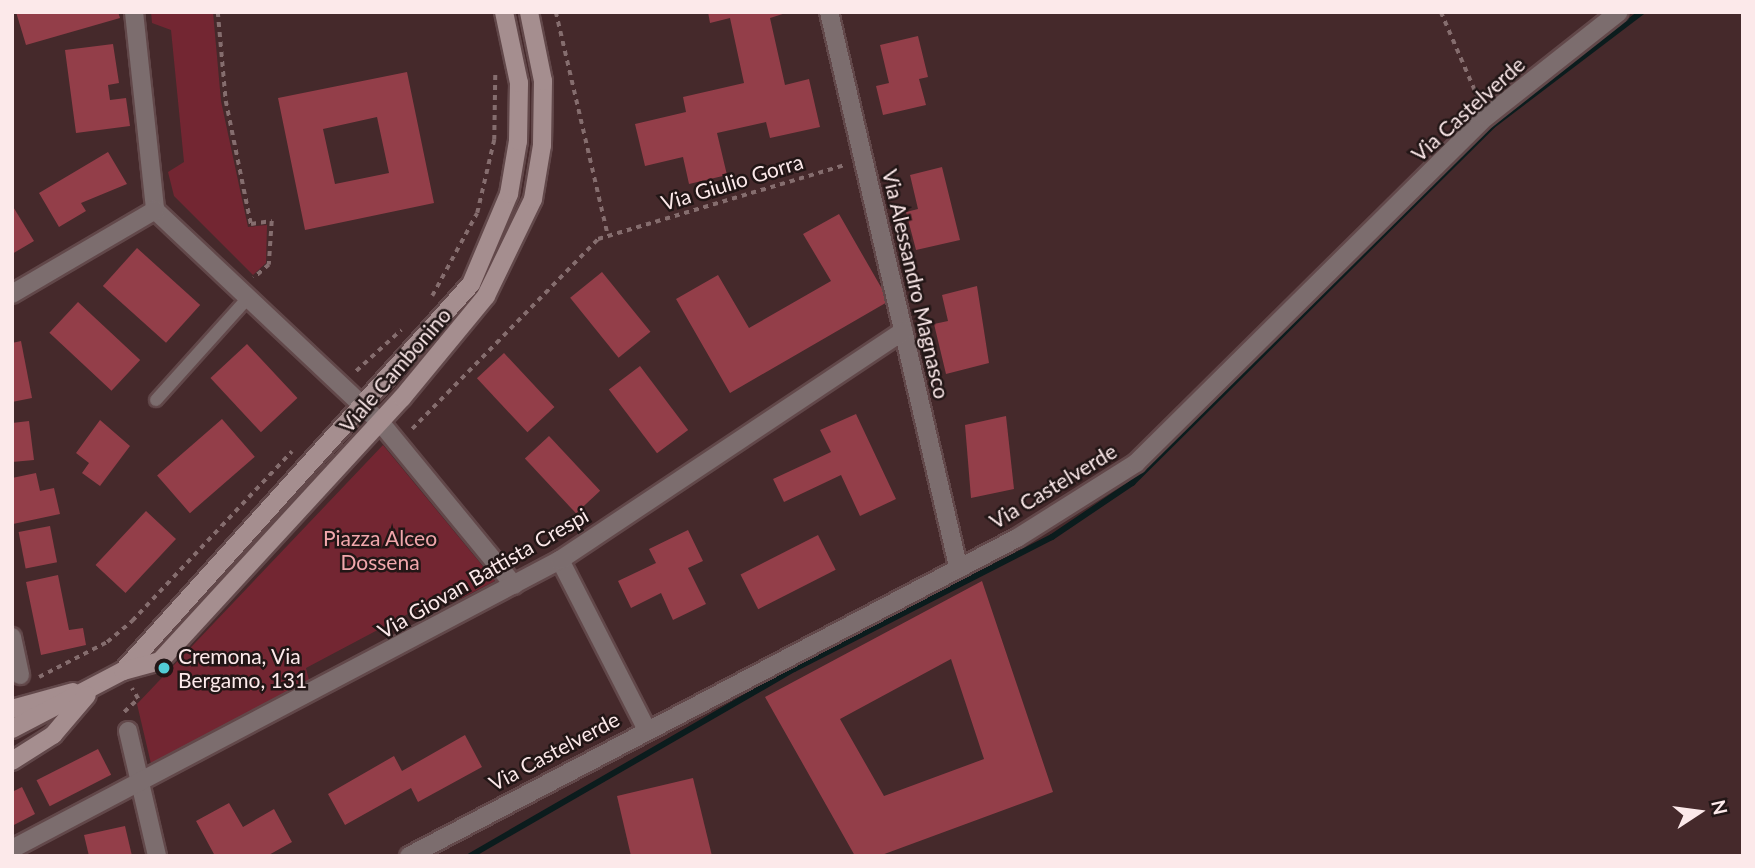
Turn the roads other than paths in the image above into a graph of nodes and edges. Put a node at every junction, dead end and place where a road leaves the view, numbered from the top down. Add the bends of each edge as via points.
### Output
1 (134, 12) edge
2 (504, 12) edge
3 (529, 12) edge
4 (829, 12) edge
5 (1619, 12) edge
6 (155, 210) junction
7 (244, 293) junction
8 (12, 295) edge
9 (904, 331) junction
10 (156, 400) dead end
11 (365, 408) junction
12 (380, 422) junction
13 (560, 560) junction
14 (958, 566) junction
15 (514, 585) junction
16 (12, 637) edge
17 (123, 671) junction
18 (28, 677) road end
19 (94, 687) junction
20 (12, 709) edge
21 (646, 728) junction
22 (12, 729) edge
23 (128, 731) dead end
24 (12, 761) edge
25 (141, 786) junction
26 (12, 849) edge
27 (157, 856) edge
28 (409, 856) edge

1 - 6 street
2 - 11 street, Viale Cambonino via 519,83 509,194 471,284
3 - 12 street, Viale Cambonino via 544,117 533,199 486,296
4 - 9 street, Via Alessandro Magnasco
5 - 14 street, Via Castelverde via 1486,117 1136,463 1017,538
6 - 7 street
6 - 8 street
7 - 10 lane
7 - 11 street
9 - 13 street, Via Giovan Battista Crespi
9 - 14 street, Via Alessandro Magnasco
11 - 12 street
11 - 17 street, Viale Cambonino
12 - 15 street
12 - 17 street, Viale Cambonino via 160,661
13 - 15 street, Via Giovan Battista Crespi
13 - 21 street
14 - 21 street, Via Castelverde
15 - 25 street, Via Giovan Battista Crespi
16 - 18 street
17 - 19 street, Viale Cambonino
19 - 20 street
19 - 22 street
19 - 24 street via 53,735
21 - 28 street, Via Castelverde
23 - 25 street
25 - 26 street, Via Giovan Battista Crespi
25 - 27 street

